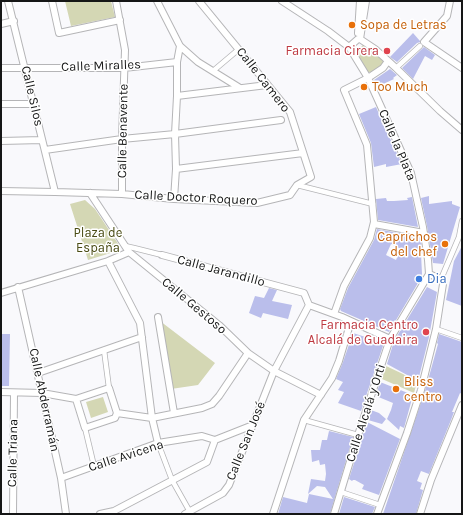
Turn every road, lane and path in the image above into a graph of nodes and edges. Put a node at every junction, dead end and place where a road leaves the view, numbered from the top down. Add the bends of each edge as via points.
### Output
1 (8, 1) edge
2 (52, 1) edge
3 (116, 1) edge
4 (157, 1) edge
5 (199, 1) edge
6 (282, 1) edge
7 (360, 1) edge
8 (366, 1) edge
9 (450, 1) edge
10 (120, 20) junction
11 (14, 21) junction
12 (1, 24) edge
13 (359, 39) junction
14 (422, 44) junction
15 (180, 46) junction
16 (349, 47) junction
17 (239, 49) junction
18 (388, 61) junction
19 (177, 62) junction
20 (1, 68) edge
21 (25, 68) junction
22 (124, 68) junction
23 (396, 68) junction
24 (462, 68) edge
25 (213, 72) junction
26 (368, 78) junction
27 (267, 85) junction
28 (240, 88) junction
29 (177, 96) junction
30 (1, 104) edge
31 (33, 104) junction
32 (281, 120) dead end
33 (462, 130) edge
34 (175, 134) junction
35 (122, 139) junction
36 (42, 140) junction
37 (1, 141) edge
38 (45, 150) junction
39 (303, 153) junction
40 (176, 169) junction
41 (297, 185) junction
42 (1, 191) edge
43 (55, 192) junction
44 (90, 193) junction
45 (122, 194) junction
46 (174, 199) junction
47 (373, 204) junction
48 (462, 220) edge
49 (374, 224) junction
50 (424, 232) junction
51 (461, 236) edge
52 (127, 249) junction
53 (162, 255) joint
54 (108, 261) junction
55 (429, 274) junction
56 (441, 279) junction
57 (18, 288) junction
58 (1, 293) edge
59 (309, 305) junction
60 (334, 314) junction
61 (158, 317) dead end
62 (351, 321) junction
63 (436, 329) junction
64 (142, 337) junction
65 (462, 338) edge
66 (390, 339) junction
67 (104, 350) junction
68 (248, 352) junction
69 (274, 371) junction
70 (38, 372) junction
71 (109, 388) junction
72 (1, 392) edge
73 (14, 393) junction
74 (42, 393) junction
75 (321, 395) junction
76 (76, 399) junction
77 (462, 405) edge
78 (117, 413) junction
79 (174, 413) junction
80 (152, 418) junction
81 (304, 420) junction
82 (253, 425) junction
83 (85, 428) junction
84 (358, 435) junction
85 (216, 440) junction
86 (158, 443) junction
87 (94, 466) junction
88 (61, 478) junction
89 (172, 480) junction
90 (341, 492) junction
91 (380, 505) junction
92 (189, 513) edge
93 (13, 514) edge
94 (66, 514) edge
95 (100, 514) edge
96 (273, 514) edge
97 (334, 514) edge
98 (377, 514) edge
99 (420, 514) edge

1 - 11 street, Calle Silos
2 - 10 street via 60,33
3 - 10 street, Calle Benavente
4 - 15 street
5 - 17 street, Calle Camero
6 - 16 street
7 - 13 street
8 - 13 street
9 - 14 street via 447,16
10 - 22 street, Calle Benavente via 125,50
11 - 12 street
11 - 21 street, Calle Silos
13 - 16 street
13 - 18 street
14 - 23 street
14 - 24 street
15 - 19 street
15 - 25 street
16 - 26 street, Calle la Plata
17 - 25 street
17 - 27 street, Calle Camero
18 - 23 street
18 - 26 street via 384,68
19 - 22 street, Calle Miralles
19 - 29 street
20 - 21 street, Calle Miralles
21 - 22 street, Calle Miralles
21 - 31 street, Calle Silos
22 - 35 street, Calle Benavente
23 - 33 street
25 - 28 street
26 - 47 street via 344,90 366,145
26 - 50 street, Calle la Plata via 412,173
27 - 28 street
27 - 39 street, Calle Camero via 290,112
28 - 29 street
29 - 34 street
30 - 31 street
31 - 36 street, Calle Silos
32 - 34 street
34 - 35 street
34 - 40 street
35 - 38 street
35 - 45 street, Calle Benavente
36 - 37 street
36 - 38 street, Calle Silos
38 - 43 street, Calle Silos
39 - 40 street
39 - 41 street, Calle Camero via 311,177
40 - 46 street
41 - 46 street, Calle Doctor Roquero via 290,195 257,203
41 - 47 street
42 - 43 street, Calle Doctor Roquero
43 - 44 street, Calle Doctor Roquero
44 - 45 street, Calle Doctor Roquero
44 - 52 street, Calle Gestoso
45 - 46 street, Calle Doctor Roquero
47 - 49 street
48 - 51 street
49 - 50 street
49 - 60 street via 370,238 344,286
50 - 55 street, Calle la Plata
51 - 56 street
52 - 53 street, Calle Jarandillo via 134,248
52 - 54 street
52 - 68 street, Calle Gestoso
53 - 59 street, Calle Jarandillo via 304,293
54 - 57 street
54 - 64 street via 140,323
55 - 56 street
55 - 66 street, Calle Alcalá y Orti
56 - 63 street via 443,284
57 - 58 street
57 - 70 street, Calle Abderramán
59 - 60 street
59 - 69 street, Calle San José
60 - 62 street
61 - 79 street
62 - 66 street
62 - 75 street via 332,378
63 - 65 street
63 - 91 street via 421,390
64 - 67 street
64 - 80 street
66 - 84 street, Calle Alcalá y Orti
67 - 70 street
67 - 71 street
68 - 69 street, Calle Gestoso
68 - 79 street via 212,404
69 - 75 street, Calle Gestoso
69 - 82 street, Calle San José
70 - 74 street, Calle Abderramán
71 - 76 street
71 - 78 street
72 - 73 street
73 - 74 street
73 - 93 street, Calle Triana
74 - 76 street
74 - 88 street, Calle Abderramán
75 - 81 street
76 - 83 street
77 - 99 street
78 - 80 street
78 - 83 street via 115,418
79 - 80 street
80 - 86 street
81 - 84 street
81 - 96 street
82 - 85 street
82 - 92 street, Calle San José via 229,486 223,493
83 - 87 street
84 - 90 street, Calle Alcalá y Orti
85 - 86 street, Calle Avicena via 202,436
85 - 89 street via 207,462
86 - 87 street, Calle Avicena
86 - 89 street
87 - 88 street, Calle Avicena
88 - 94 street, Calle Abderramán
89 - 92 street
89 - 95 street via 114,511
90 - 91 street
90 - 97 street, Calle Alcalá y Orti
91 - 98 street

